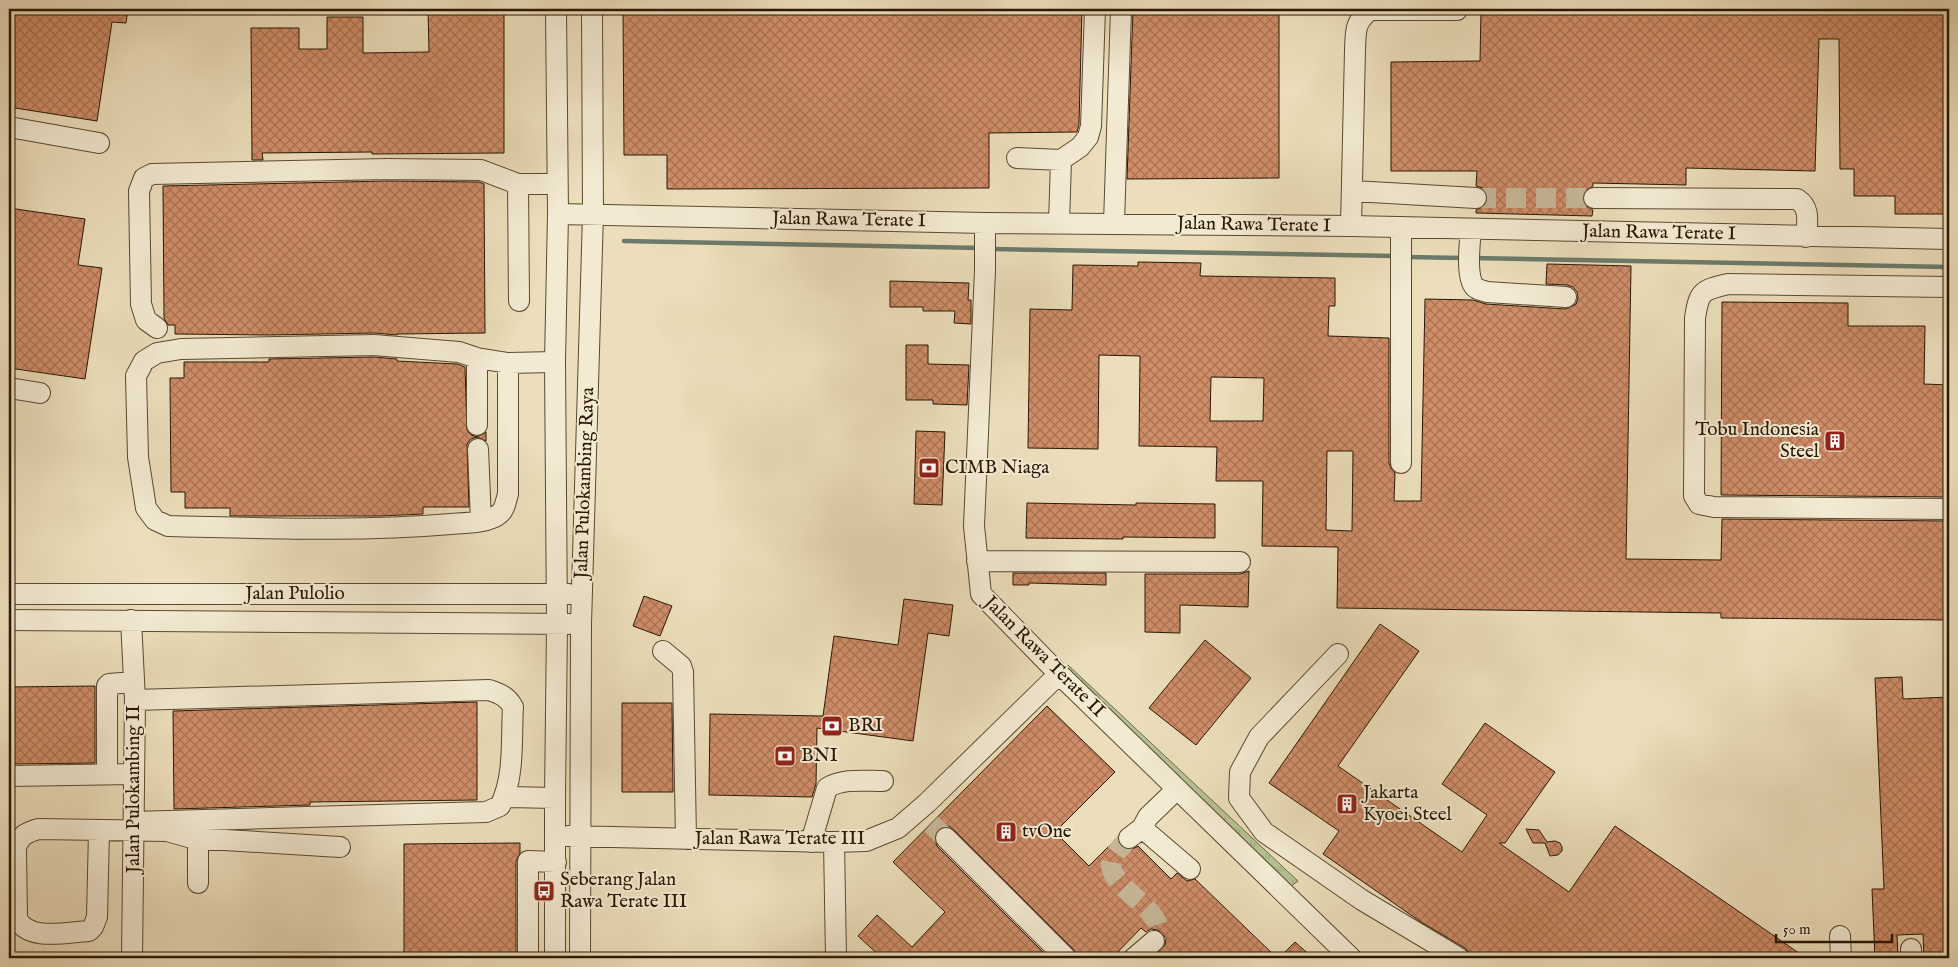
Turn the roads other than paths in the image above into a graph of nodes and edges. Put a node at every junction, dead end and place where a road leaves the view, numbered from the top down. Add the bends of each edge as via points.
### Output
1 (556, 9) edge
2 (592, 9) edge
3 (1094, 9) edge
4 (1122, 9) edge
5 (1457, 10) dead end
6 (9, 127) edge
7 (99, 143) dead end
8 (1017, 158) dead end
9 (1061, 160) junction
10 (518, 184) junction
11 (557, 184) junction
12 (1353, 191) junction
13 (1476, 198) tunnel mouth
14 (1594, 198) tunnel mouth
15 (558, 214) junction
16 (593, 214) junction
17 (1059, 223) junction
18 (1114, 223) junction
19 (1352, 226) junction
20 (1471, 229) junction
21 (984, 231) junction
22 (1401, 237) junction
23 (1806, 237) junction
24 (1949, 239) edge
25 (1949, 287) edge
26 (1566, 297) dead end
27 (519, 301) dead end
28 (157, 328) dead end
29 (477, 358) junction
30 (555, 362) junction
31 (508, 363) junction
32 (9, 388) edge
33 (40, 393) dead end
34 (477, 425) dead end
35 (478, 449) dead end
36 (1401, 463) dead end
37 (1949, 509) edge
38 (481, 521) junction
39 (977, 561) junction
40 (1240, 562) dead end
41 (9, 594) edge
42 (557, 594) junction
43 (582, 594) junction
44 (9, 620) edge
45 (131, 620) junction
46 (557, 624) junction
47 (581, 624) junction
48 (664, 651) dead end
49 (1338, 654) dead end
50 (1059, 674) junction
51 (135, 691) junction
52 (107, 774) junction
53 (134, 774) junction
54 (9, 776) edge
55 (883, 781) dead end
56 (1177, 789) junction
57 (505, 797) junction
58 (555, 798) junction
59 (134, 826) junction
60 (99, 831) junction
61 (556, 836) junction
62 (581, 836) junction
63 (198, 838) junction
64 (946, 838) tunnel mouth
65 (686, 839) junction
66 (811, 842) junction
67 (834, 842) junction
68 (340, 847) dead end
69 (556, 862) junction
70 (1190, 869) dead end
71 (198, 883) dead end
72 (1840, 936) dead end
73 (1154, 941) dead end
74 (132, 958) edge
75 (528, 958) edge
76 (555, 958) edge
77 (580, 958) edge
78 (836, 958) edge
79 (1066, 958) edge
80 (1134, 958) edge
81 (1351, 958) edge
82 (1460, 958) edge
83 (1841, 958) edge

1 - 11 street, Jalan Pulokambing Raya
2 - 16 street, Jalan Pulokambing Raya
3 - 9 street via 1091,126 1088,138
4 - 18 street
5 - 12 street via 1370,10 1360,18 1355,50 1362,128
6 - 7 street
8 - 9 street
9 - 17 street
10 - 11 street
10 - 27 street
10 - 28 street via 480,170 152,174 144,178 139,190 140,279 141,304 146,320
11 - 15 street, Jalan Pulokambing Raya
12 - 13 street
12 - 19 street
14 - 23 street via 1797,199 1808,213
15 - 16 street, Jalan Rawa Terate I
15 - 30 street, Jalan Pulokambing Raya
16 - 21 street, Jalan Rawa Terate I
16 - 43 street, Jalan Pulokambing Raya
17 - 18 street, Jalan Rawa Terate I
17 - 21 street, Jalan Rawa Terate I
18 - 19 street, Jalan Rawa Terate I
19 - 22 street, Jalan Rawa Terate I
20 - 22 street, Jalan Rawa Terate I
20 - 23 street, Jalan Rawa Terate I
20 - 26 street via 1470,271 1475,288 1487,292
21 - 39 street, Jalan Rawa Terate II via 974,526
22 - 36 street
23 - 24 street, Jalan Rawa Terate I
25 - 37 street via 1728,284 1707,288 1698,301 1696,318 1694,496 1699,504 1714,507
29 - 31 street
29 - 34 street
29 - 38 street via 459,352 374,345 181,349 157,353 144,361 136,376 138,457 146,508 155,520 168,526 350,529
30 - 31 street
30 - 42 street, Jalan Pulokambing Raya
31 - 38 street via 508,494 499,515
32 - 33 street
35 - 38 street
39 - 40 street
39 - 50 street, Jalan Rawa Terate II via 981,594
41 - 42 street, Jalan Pulolio
42 - 43 street, Jalan Pulolio
42 - 46 street, Jalan Pulokambing Raya
43 - 47 street, Jalan Pulokambing Raya
44 - 45 street, Jalan Pulolio
45 - 46 street, Jalan Pulolio
45 - 51 street, Jalan Pulokambing II
46 - 47 street, Jalan Pulolio
46 - 58 street, Jalan Pulokambing Raya
47 - 62 street, Jalan Pulokambing Raya
48 - 65 street via 683,672
49 - 82 street via 1259,738 1240,772 1239,798 1264,832 1362,900
50 - 56 street, Jalan Rawa Terate II
50 - 67 street, Jalan Rawa Terate III via 925,817 866,841
51 - 52 street via 107,686
51 - 53 street, Jalan Pulokambing II
51 - 57 street via 489,690 502,694 512,707 509,779
52 - 53 street
52 - 54 street
53 - 59 street, Jalan Pulokambing II
55 - 66 street via 834,783 827,788
56 - 70 street via 1135,833
56 - 81 street, Jalan Rawa Terate II
57 - 58 street
57 - 59 street via 500,806 486,812
58 - 61 street, Jalan Pulokambing Raya
59 - 60 street
59 - 63 street
59 - 74 street, Jalan Pulokambing II
60 - 60 street via 38,829 19,839 16,848 17,918 20,926 30,932 48,933 88,931 93,927 97,918
61 - 62 street, Jalan Rawa Terate III
61 - 69 street, Jalan Pulokambing Raya
62 - 65 street, Jalan Rawa Terate III
62 - 77 street, Jalan Pulokambing Raya
63 - 68 street
63 - 71 street
64 - 79 street
65 - 66 street, Jalan Rawa Terate III
66 - 67 street, Jalan Rawa Terate III
67 - 78 street
69 - 75 street via 528,861
69 - 76 street, Jalan Pulokambing Raya
72 - 83 street
73 - 80 street

